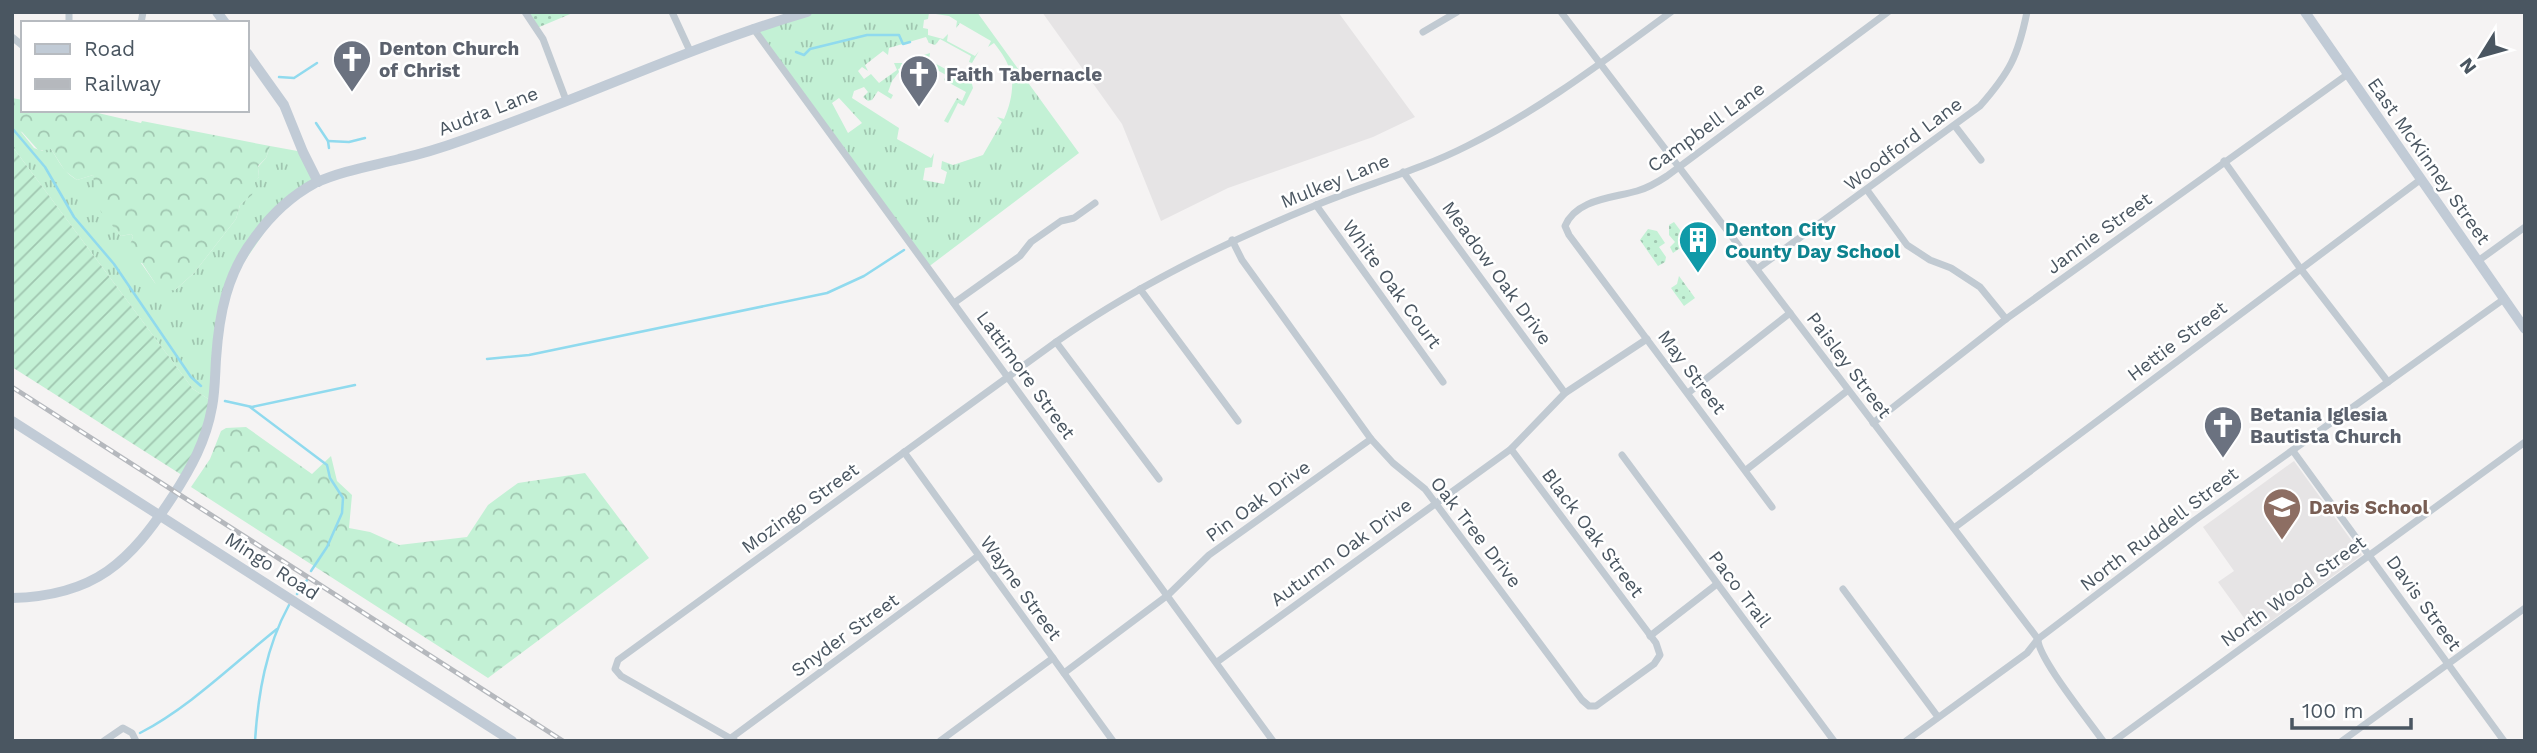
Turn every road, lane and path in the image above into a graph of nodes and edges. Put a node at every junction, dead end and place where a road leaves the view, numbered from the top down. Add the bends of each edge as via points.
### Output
1 (525, 12) edge
2 (672, 12) edge
3 (807, 12) edge
4 (1457, 12) edge
5 (1561, 12) edge
6 (1671, 12) edge
7 (1888, 12) edge
8 (2027, 12) edge
9 (2305, 12) edge
10 (753, 28) junction
11 (1423, 33) dead end
12 (690, 51) junction
13 (248, 57) edge
14 (1600, 63) junction
15 (2347, 74) junction
16 (566, 100) junction
17 (1955, 126) junction
18 (1981, 160) dead end
19 (2224, 161) junction
20 (1679, 168) junction
21 (1403, 172) junction
22 (2420, 180) junction
23 (318, 182) junction
24 (1867, 190) junction
25 (1094, 203) dead end
26 (1316, 205) junction
27 (2525, 227) edge
28 (1232, 240) junction
29 (1586, 258) joint
30 (2478, 261) junction
31 (2300, 268) junction
32 (1757, 269) junction
33 (1140, 289) junction
34 (2504, 299) junction
35 (954, 303) junction
36 (1790, 313) junction
37 (2006, 319) junction
38 (2525, 329) edge
39 (1647, 339) junction
40 (1056, 342) junction
41 (1009, 377) junction
42 (1443, 382) dead end
43 (2388, 382) junction
44 (1847, 391) junction
45 (1565, 393) junction
46 (1688, 393) junction
47 (12, 421) edge
48 (1238, 421) dead end
49 (1873, 423) junction
50 (1371, 439) junction
51 (2525, 442) edge
52 (1511, 449) junction
53 (2293, 451) junction
54 (904, 452) junction
55 (1622, 455) dead end
56 (1745, 470) junction
57 (1160, 479) dead end
58 (1436, 502) junction
59 (1772, 507) dead end
60 (160, 515) junction
61 (1954, 528) junction
62 (2370, 555) junction
63 (978, 556) junction
64 (1717, 584) junction
65 (1843, 589) dead end
66 (1168, 595) junction
67 (12, 598) edge
68 (2525, 608) edge
69 (1650, 635) junction
70 (2038, 639) junction
71 (1053, 658) junction
72 (1217, 662) junction
73 (2449, 664) junction
74 (1064, 673) junction
75 (1938, 717) junction
76 (733, 739) edge
77 (104, 741) edge
78 (136, 741) edge
79 (512, 741) edge
80 (940, 741) edge
81 (1113, 741) edge
82 (1273, 741) edge
83 (1834, 741) edge
84 (1906, 741) edge
85 (2103, 741) edge
86 (2114, 741) edge
87 (2342, 741) edge
88 (2504, 741) edge

1 - 16 street via 543,39
2 - 12 street
3 - 10 street, Audra Lane
4 - 11 street
5 - 14 street, Paisley Street
6 - 14 street, Mulkey Lane
7 - 20 street, Campbell Lane
8 - 17 street, Woodford Lane via 2021,43 2004,79
9 - 15 street, East McKinney Street
10 - 12 street, Audra Lane
10 - 35 street, Lattimore Street
12 - 16 street, Audra Lane
13 - 23 street via 284,105
14 - 20 street, Paisley Street
14 - 21 street, Mulkey Lane via 1505,126
15 - 19 street, Jannie Street
15 - 22 street, East McKinney Street
16 - 23 street, Audra Lane via 452,144
17 - 18 street
17 - 24 street, Woodford Lane
19 - 31 street
19 - 37 street, Jannie Street
20 - 29 street, Campbell Lane via 1656,184 1574,212 1565,226
20 - 32 street, Paisley Street
21 - 26 street, Mulkey Lane
21 - 45 street, Meadow Oak Drive
22 - 30 street, East McKinney Street
22 - 31 street, Hettie Street
23 - 60 street, Audra Lane via 271,217 236,265 221,314 210,418 195,460
24 - 32 street, Woodford Lane
24 - 37 street via 1907,245 1980,287
25 - 35 street via 1074,218 1061,220
26 - 28 street, Mulkey Lane
26 - 42 street, White Oak Court
27 - 30 street
28 - 33 street, Mulkey Lane
28 - 50 street, Oak Tree Drive via 1241,260
29 - 39 street, May Street
30 - 34 street, East McKinney Street
31 - 43 street
31 - 61 street, Hettie Street
32 - 36 street, Paisley Street
33 - 40 street, Mulkey Lane
33 - 48 street
34 - 38 street, East McKinney Street
34 - 43 street, North Ruddell Street
35 - 41 street, Lattimore Street
36 - 44 street, Paisley Street
36 - 46 street
37 - 49 street, Jannie Street
39 - 45 street, Autumn Oak Drive
39 - 46 street, May Street
40 - 41 street, Mulkey Lane
40 - 57 street
41 - 54 street, Mozingo Street
41 - 66 street, Lattimore Street
43 - 53 street, North Ruddell Street
44 - 49 street, Paisley Street
44 - 56 street
45 - 52 street, Autumn Oak Drive
46 - 56 street, May Street
47 - 60 street, Mingo Road
49 - 61 street, Paisley Street
50 - 58 street, Oak Tree Drive
50 - 66 street, Pin Oak Drive via 1209,555
51 - 62 street, North Wood Street
52 - 58 street, Autumn Oak Drive
52 - 69 street, Black Oak Street
53 - 62 street, Davis Street
53 - 70 street, North Ruddell Street
54 - 63 street, Wayne Street
54 - 76 street, Mozingo Street via 618,660 615,669 621,676
55 - 64 street, Paco Trail
56 - 59 street, May Street
58 - 69 street, Oak Tree Drive via 1589,706 1596,706 1654,664 1660,655
58 - 72 street, Autumn Oak Drive
60 - 67 street, Audra Lane via 138,545 92,581 71,590
60 - 79 street, Mingo Road
61 - 70 street, Paisley Street
62 - 73 street, Davis Street
62 - 86 street, North Wood Street
63 - 71 street, Wayne Street
63 - 76 street, Snyder Street
64 - 69 street
64 - 83 street, Paco Trail
65 - 75 street
66 - 72 street, Lattimore Street
66 - 74 street, Pin Oak Drive
68 - 73 street
70 - 75 street, North Ruddell Street via 2026,653
70 - 85 street, Paisley Street via 2047,663
71 - 74 street, Wayne Street
71 - 80 street
72 - 82 street, Lattimore Street
73 - 87 street
73 - 88 street, Davis Street
74 - 81 street, Wayne Street
75 - 84 street, North Ruddell Street
77 - 78 street via 123,728

